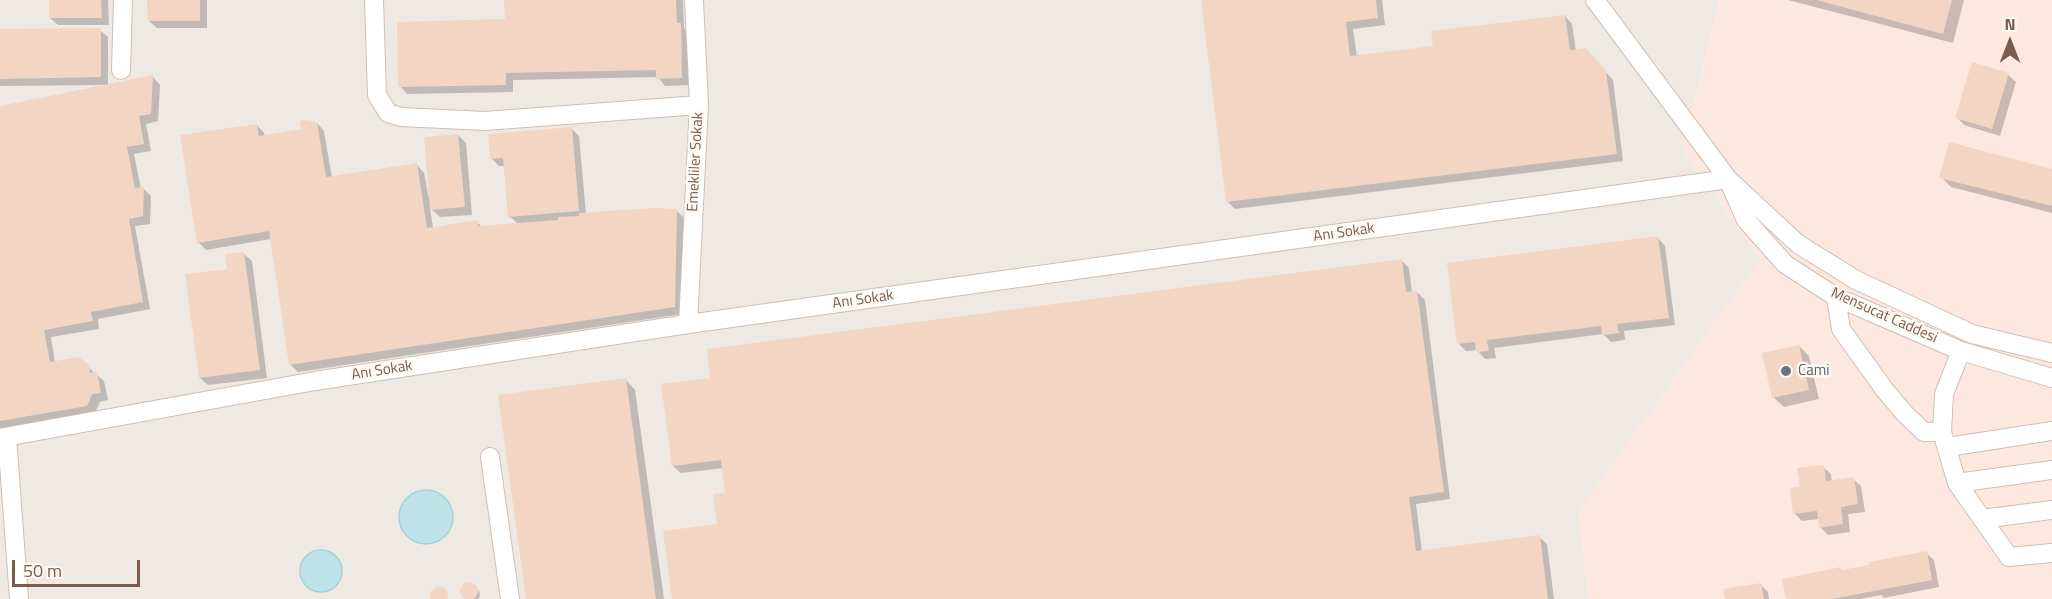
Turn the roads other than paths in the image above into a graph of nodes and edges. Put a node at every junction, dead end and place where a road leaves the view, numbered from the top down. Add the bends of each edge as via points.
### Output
1 (123, 0) edge
2 (374, 0) edge
3 (694, 0) edge
4 (1595, 0) edge
5 (121, 70) dead end
6 (699, 105) junction
7 (1728, 179) junction
8 (1836, 297) junction
9 (688, 324) junction
10 (1961, 351) junction
11 (2052, 353) edge
12 (2052, 378) edge
13 (2052, 431) edge
14 (3, 438) edge
15 (1945, 439) junction
16 (490, 457) dead end
17 (2052, 470) edge
18 (1957, 483) junction
19 (2052, 510) edge
20 (1982, 519) junction
21 (2052, 553) edge
22 (19, 599) edge
23 (510, 599) edge

1 - 5 street
2 - 6 street via 377,95 394,116 485,121
3 - 6 street, Emekliler Sokak
4 - 7 street, Mensucat Caddesi
6 - 9 street, Emekliler Sokak
7 - 8 street, Mensucat Caddesi via 1746,220 1785,264
7 - 9 street, Anı Sokak
7 - 11 street, Mensucat Caddesi via 1798,244 1856,280 1972,334
8 - 10 street, Mensucat Caddesi
8 - 15 street via 1841,329 1884,389 1924,432
9 - 14 street, Anı Sokak via 315,381
10 - 12 street, Mensucat Caddesi
10 - 15 street via 1944,394
13 - 15 street
14 - 22 street
15 - 18 street
16 - 23 street
17 - 18 street
18 - 20 street
19 - 20 street
20 - 21 street via 2009,557

